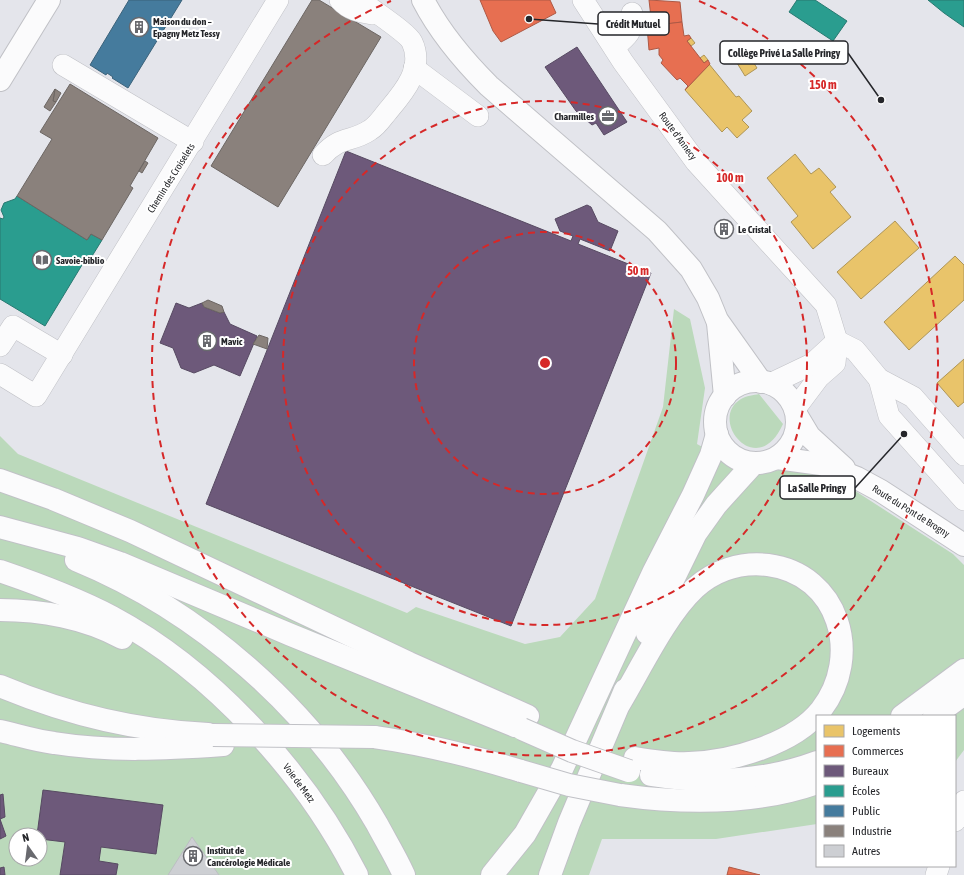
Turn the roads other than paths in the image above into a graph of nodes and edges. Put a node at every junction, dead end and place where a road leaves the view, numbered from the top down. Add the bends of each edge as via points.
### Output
1 (49, 0) edge
2 (278, 0) edge
3 (340, 0) edge
4 (360, 0) edge
5 (423, 0) edge
6 (583, 0) edge
7 (377, 8) edge
8 (632, 13) dead end
9 (614, 47) junction
10 (63, 65) dead end
11 (414, 68) junction
12 (0, 80) edge
13 (478, 116) dead end
14 (193, 142) junction
15 (323, 155) dead end
16 (718, 320) junction
17 (837, 341) junction
18 (0, 346) edge
19 (62, 355) junction
20 (0, 374) edge
21 (879, 379) junction
22 (765, 383) junction
23 (725, 396) junction
24 (796, 413) junction
25 (717, 434) junction
26 (964, 455) edge
27 (777, 458) junction
28 (754, 463) junction
29 (0, 473) edge
30 (857, 478) junction
31 (0, 480) edge
32 (52, 499) junction
33 (964, 500) edge
34 (0, 529) edge
35 (964, 545) edge
36 (0, 571) edge
37 (0, 610) edge
38 (964, 670) edge
39 (0, 686) edge
40 (964, 694) edge
41 (225, 702) junction
42 (620, 703) junction
43 (817, 715) edge
44 (903, 715) edge
45 (935, 715) edge
46 (816, 716) edge
47 (525, 722) junction
48 (0, 730) edge
49 (218, 740) junction
50 (816, 762) edge
51 (632, 764) junction
52 (816, 783) edge
53 (964, 801) edge
54 (956, 819) edge
55 (357, 875) edge
56 (404, 875) edge
57 (492, 875) edge
58 (550, 875) edge

1 - 12 main road
2 - 14 street, Chemin des Croiselets
3 - 7 street via 357,12
4 - 7 street
5 - 16 main road via 454,49 489,86 669,242 700,282
6 - 9 street, Route d'Annecy
7 - 11 street via 412,42
8 - 9 street via 632,30
9 - 17 street, Route d'Annecy via 696,162 826,305
10 - 14 street
11 - 13 street
11 - 15 street via 409,85 372,129 362,135 340,140
14 - 19 street, Chemin des Croiselets
16 - 22 main road
16 - 23 main road
17 - 21 street via 855,350
17 - 22 street via 812,364
17 - 24 street, Route d'Annecy via 835,363 819,377
18 - 19 street via 13,326
19 - 20 street, Chemin des Croiselets via 36,396
21 - 26 street via 913,397
21 - 33 street via 889,416
22 - 23 main road via 753,382 738,386
22 - 24 main road via 786,394
23 - 25 main road via 716,414
24 - 27 main road via 793,441
24 - 30 main road, Route du Pont de Brogny via 809,436
25 - 28 main road via 727,451 744,461
25 - 57 main road via 711,455 693,495 562,769 525,834
27 - 28 main road
27 - 30 main road, Route du Pont de Brogny via 821,464
28 - 42 main road via 716,505 696,533 647,634
29 - 32 main road
30 - 35 main road, Route du Pont de Brogny
31 - 32 main road
32 - 47 main road via 130,531 409,663
34 - 47 main road via 78,548 120,563 291,635
34 - 56 main road via 133,588 214,640 254,674 328,751 362,799
36 - 41 main road via 70,597 112,618 178,662
37 - 41 main road via 53,615 99,628 160,658
38 - 44 main road
39 - 49 main road via 34,700 120,724
40 - 45 main road
41 - 55 main road, Voie de Metz via 272,748 302,786 329,825
42 - 43 main road via 679,606 696,587 734,566 753,564 777,567 797,575 816,588 830,605 840,627 842,661 835,686
42 - 58 main road via 569,823
46 - 51 main road via 793,733 755,751 719,760
47 - 51 main road, bridge via 572,751
48 - 49 main road via 53,743 87,747 131,749
49 - 52 main road, bridge via 374,737 441,748 588,790 656,800 720,801 760,796
50 - 51 main road via 758,778 697,781
53 - 54 street

